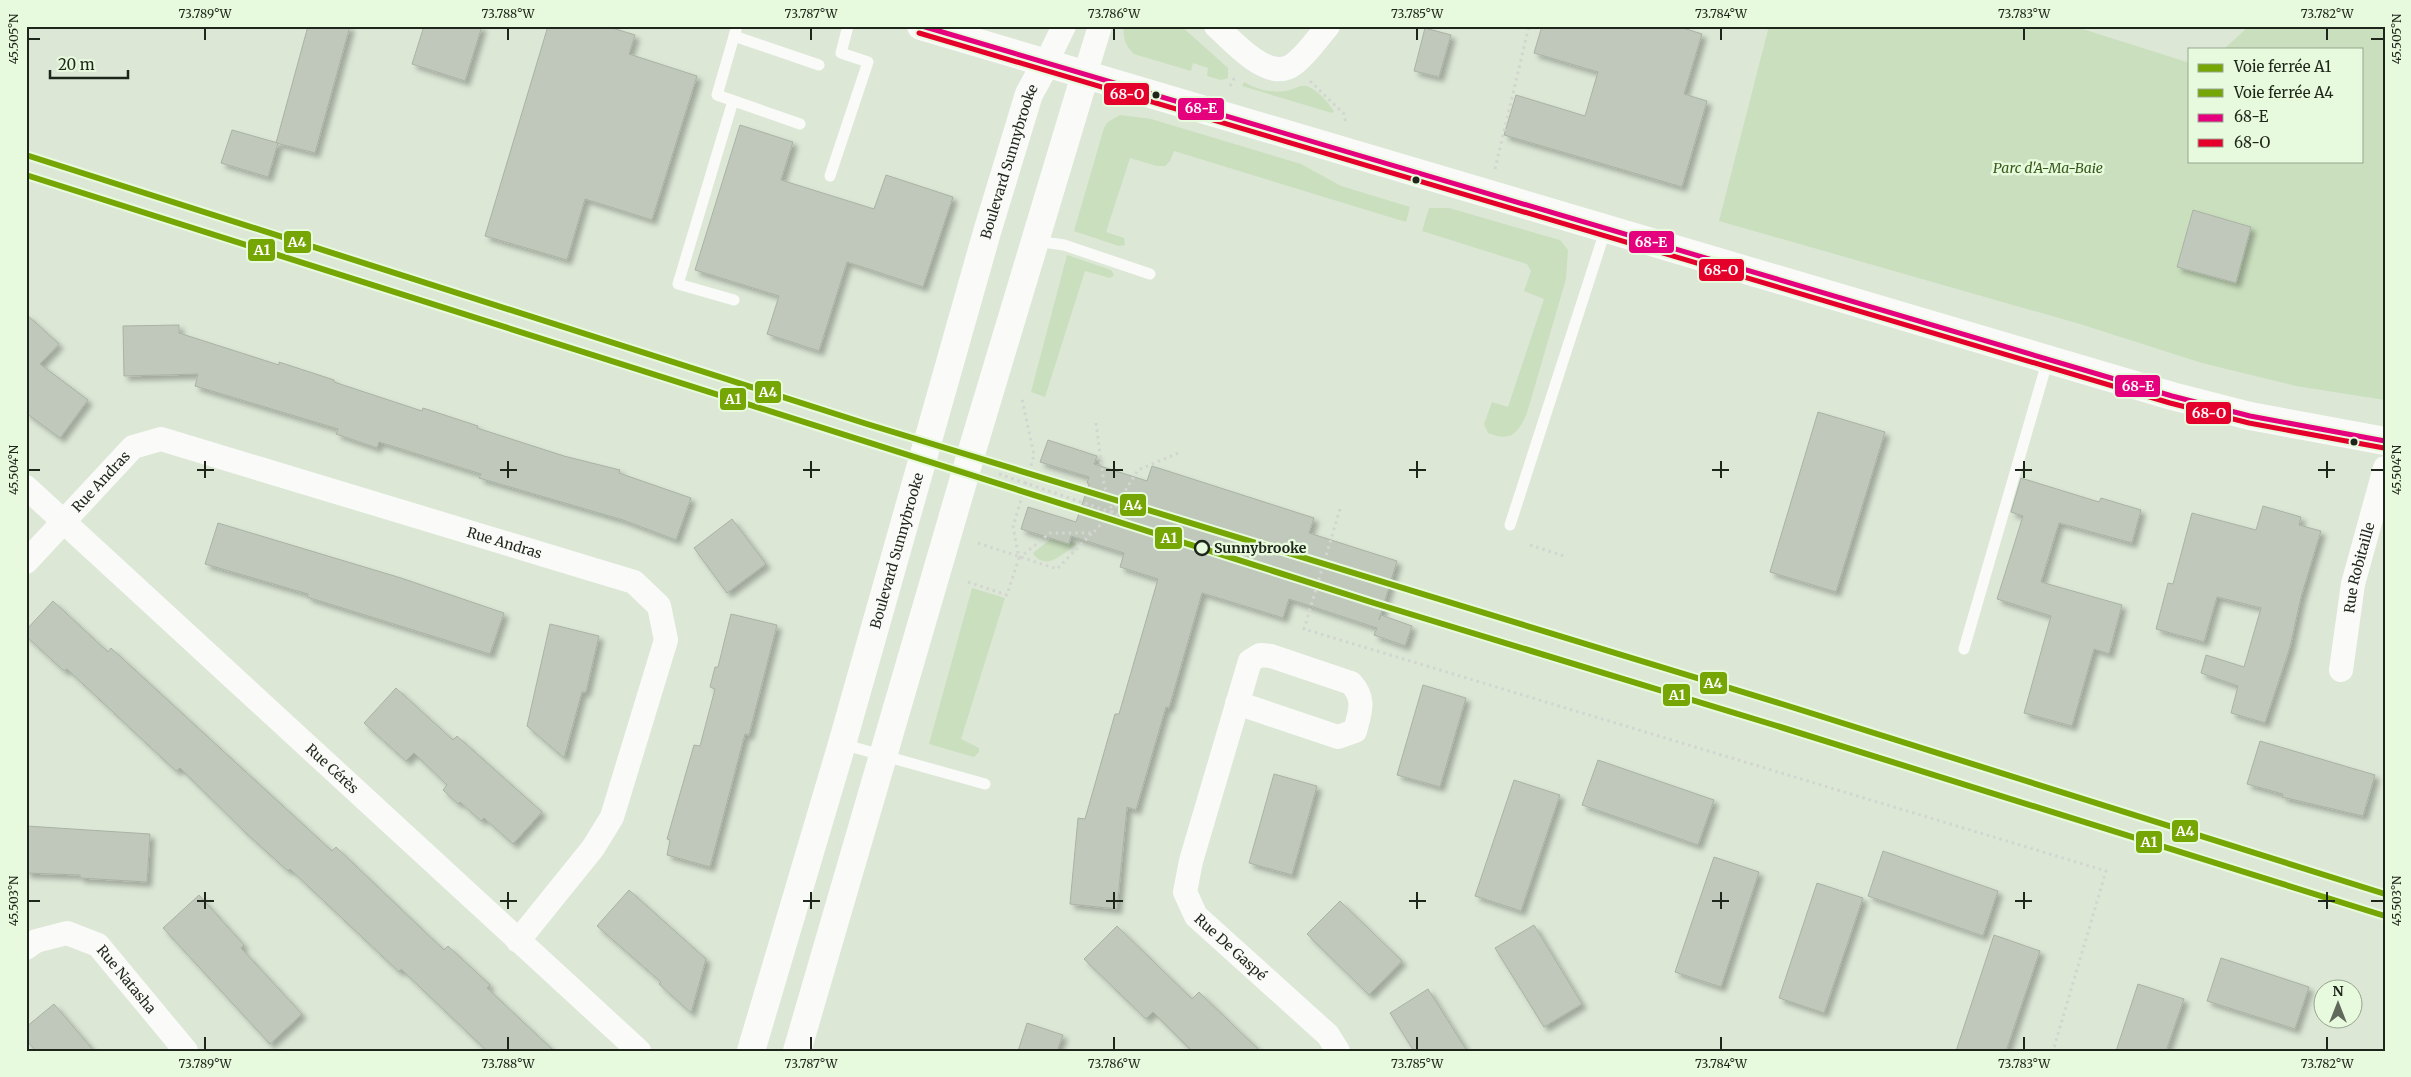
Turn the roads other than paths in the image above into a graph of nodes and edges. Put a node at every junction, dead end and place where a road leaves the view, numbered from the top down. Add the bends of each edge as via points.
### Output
1 (848, 26) edge
2 (921, 26) edge
3 (1064, 26) edge
4 (1100, 26) edge
5 (1216, 26) edge
6 (1328, 26) edge
7 (736, 31) edge
8 (1046, 63) junction
9 (819, 65) dead end
10 (1085, 75) junction
11 (733, 101) junction
12 (800, 124) dead end
13 (830, 176) dead end
14 (1606, 228) junction
15 (1036, 241) junction
16 (1150, 274) dead end
17 (734, 300) dead end
18 (2048, 359) junction
19 (2385, 441) edge
20 (2385, 468) edge
21 (26, 487) edge
22 (65, 523) junction
23 (1510, 525) dead end
24 (26, 562) edge
25 (1964, 649) dead end
26 (2341, 670) dead end
27 (1238, 703) junction
28 (842, 744) junction
29 (884, 755) junction
30 (985, 784) dead end
31 (518, 941) junction
32 (26, 948) edge
33 (186, 1051) edge
34 (639, 1051) edge
35 (751, 1051) edge
36 (797, 1051) edge
37 (1338, 1051) edge

1 - 13 lane via 841,53 868,62
2 - 8 street
3 - 8 street, Boulevard Sunnybrooke
4 - 10 street
5 - 6 street via 1250,57 1270,68 1293,65
7 - 9 lane
7 - 11 lane via 717,95
8 - 10 street
8 - 28 street, Boulevard Sunnybrooke via 1029,94 992,213
10 - 14 street
10 - 15 street
11 - 12 lane
11 - 17 lane via 678,284
14 - 18 street
14 - 23 lane
15 - 16 lane via 1064,245
15 - 29 street
18 - 19 street via 2242,414
18 - 25 lane
20 - 26 street, Rue Robitaille via 2353,584
21 - 22 street, Rue Cérès
22 - 24 street, Rue Andras
22 - 31 street, Rue Cérès
22 - 31 street, Rue Andras via 133,447 161,439 634,582 659,606 666,640 612,817 593,848
27 - 27 street, Rue De Gaspé via 1250,660 1260,655 1351,683 1360,692 1361,704 1355,731 1338,737
27 - 37 street, Rue De Gaspé via 1191,861 1185,892 1196,916 1328,1035
28 - 29 lane
28 - 35 street, Boulevard Sunnybrooke
29 - 30 lane
29 - 36 street
31 - 34 street, Rue Cérès
32 - 33 street, Rue Natasha via 36,941 67,933 98,945

